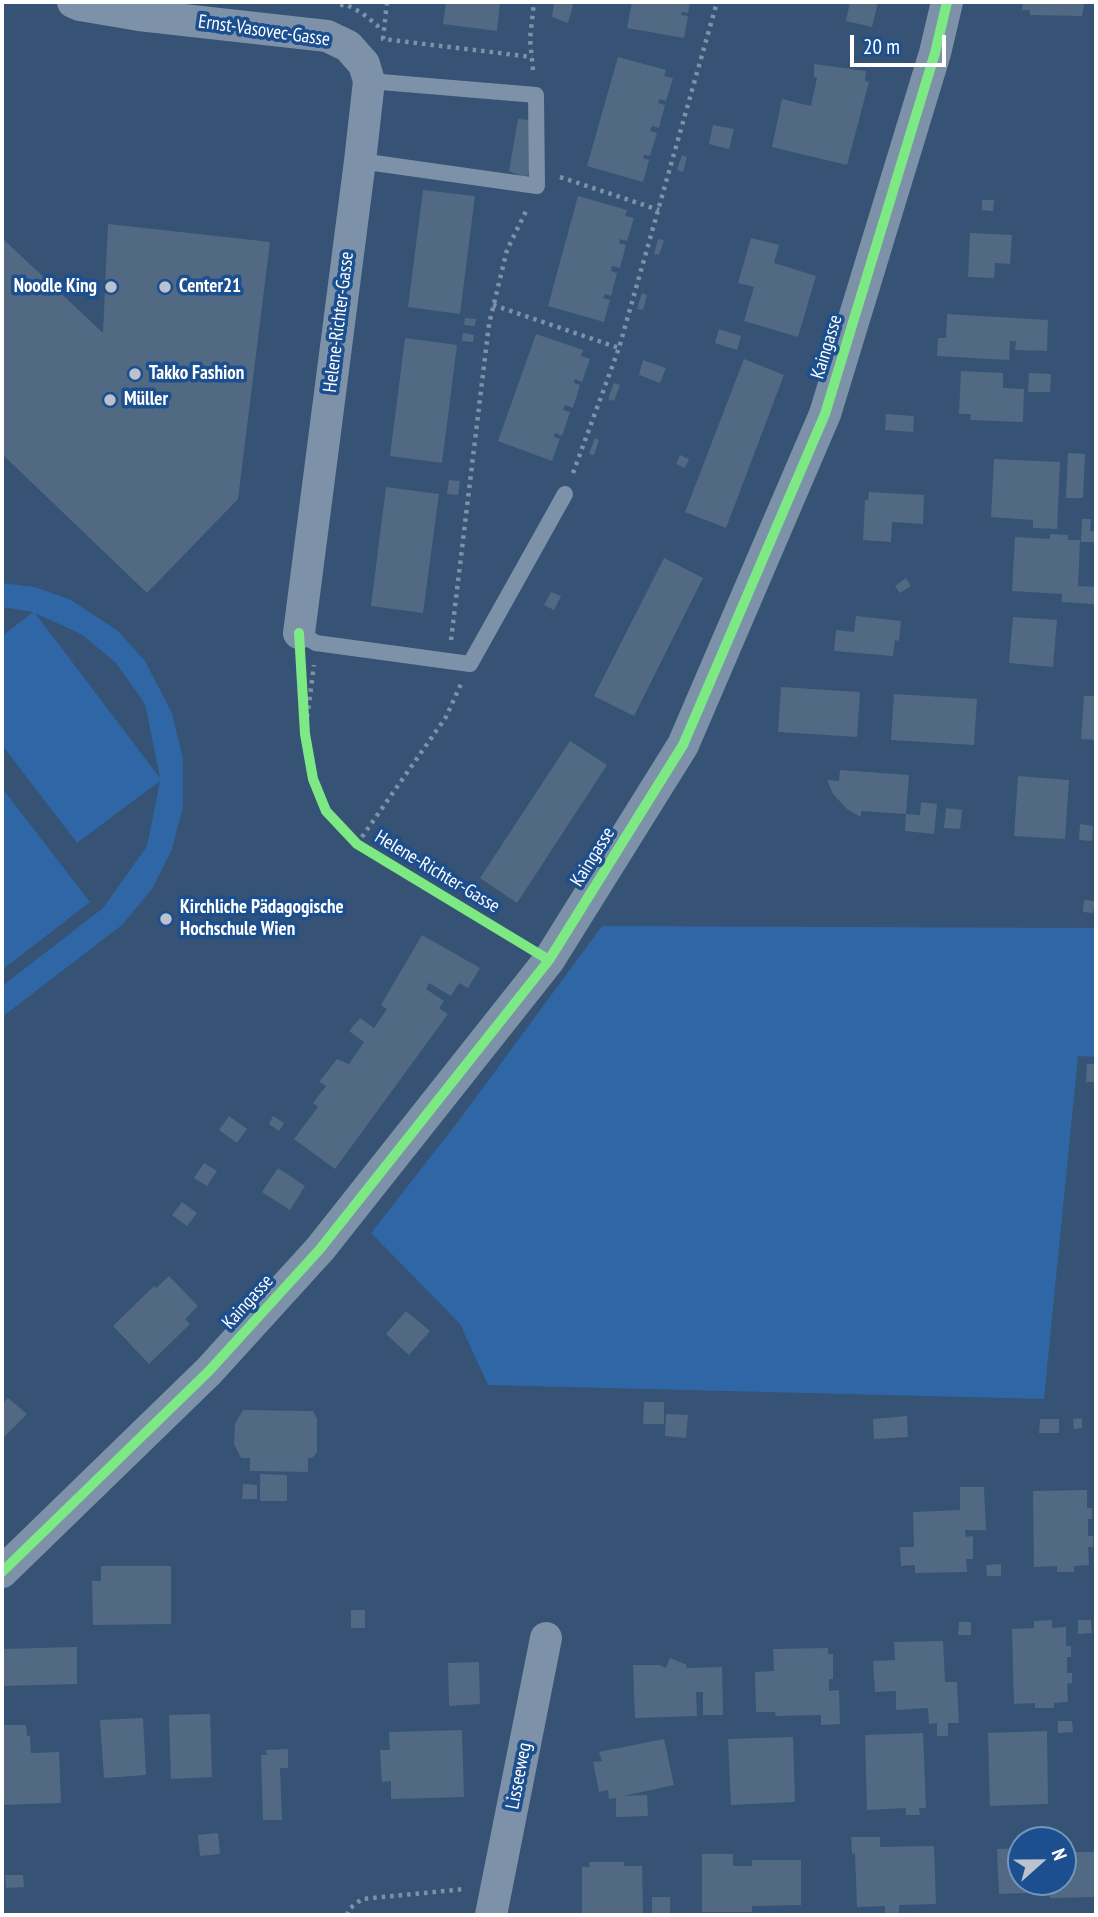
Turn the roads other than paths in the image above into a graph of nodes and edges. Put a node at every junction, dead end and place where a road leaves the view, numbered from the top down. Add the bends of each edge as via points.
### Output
1 (73, 2) edge
2 (947, 2) edge
3 (366, 72) junction
4 (360, 161) junction
5 (565, 494) road end
6 (299, 633) joint
7 (2, 1572) edge
8 (546, 1637) dead end
9 (494, 1901) edge

1 - 3 street, Ernst-Vasovec-Gasse via 139,15 327,36 348,46
2 - 7 street, Kaingasse via 825,414 683,745 549,960 320,1249 209,1371
3 - 4 street, Helene-Richter-Gasse
3 - 4 lane via 536,95 538,178
4 - 6 street, Helene-Richter-Gasse
5 - 6 lane via 470,664 316,643
8 - 9 street, Lisseeweg

